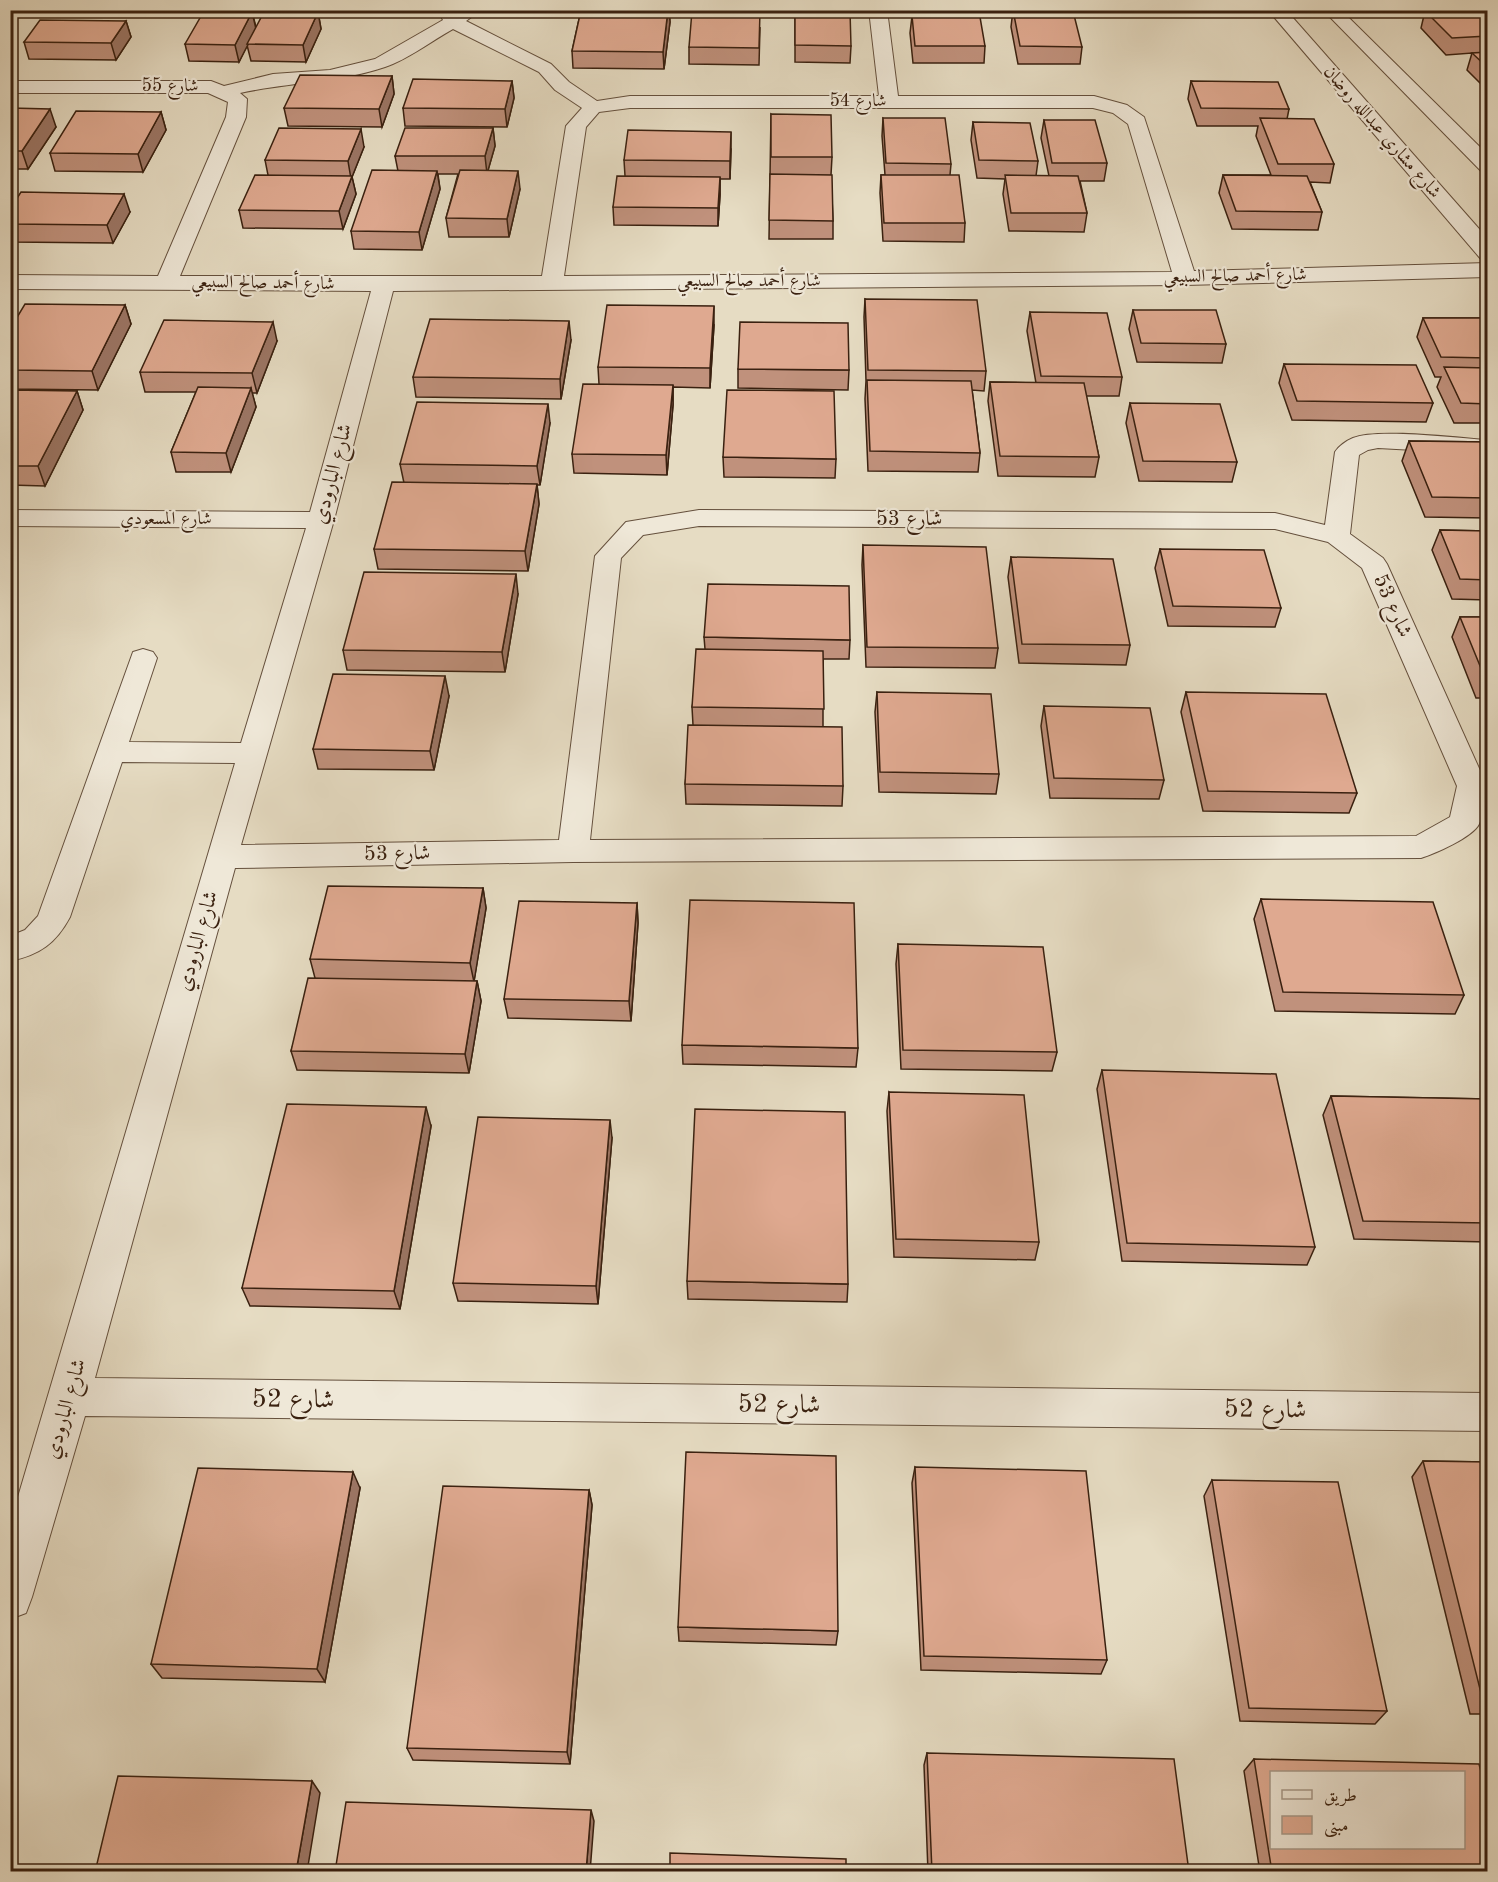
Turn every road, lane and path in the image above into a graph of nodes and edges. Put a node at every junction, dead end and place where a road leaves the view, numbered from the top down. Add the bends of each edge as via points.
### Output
1 (473, 10) edge
2 (878, 10) edge
3 (1276, 10) edge
4 (1362, 10) edge
5 (450, 16) edge
6 (1337, 17) edge
7 (10, 87) edge
8 (221, 92) junction
9 (1349, 95) junction
10 (889, 100) junction
11 (1401, 102) junction
12 (593, 107) junction
13 (1464, 143) junction
14 (1394, 146) junction
15 (1488, 167) edge
16 (1488, 253) edge
17 (1488, 270) edge
18 (1185, 278) junction
19 (10, 282) edge
20 (167, 282) junction
21 (552, 282) junction
22 (384, 284) junction
23 (1488, 447) edge
24 (10, 518) edge
25 (321, 520) junction
26 (1337, 536) junction
27 (143, 658) dead end
28 (111, 752) junction
29 (252, 753) junction
30 (573, 851) junction
31 (222, 857) junction
32 (10, 950) edge
33 (70, 1397) junction
34 (1488, 1412) edge
35 (10, 1597) edge

1 - 5 street
2 - 10 street
3 - 9 street, شارع مشاري عبدالله روضان
4 - 6 street
5 - 8 street via 381,63 364,69 273,80
5 - 12 street via 545,68 562,86
6 - 11 street
7 - 8 street, شارع 55 via 211,87
8 - 20 street, شارع 55 via 238,99 236,117
9 - 11 street via 1368,105
9 - 14 street, شارع مشاري عبدالله روضان
10 - 12 street, شارع 54 via 630,102
10 - 18 street, شارع 54 via 1094,102 1120,108 1137,121
11 - 13 street
12 - 21 street via 576,126
13 - 14 street via 1439,132 1415,129 1398,135
13 - 15 street
14 - 16 street, شارع مشاري عبدالله روضان
17 - 18 street, شارع أحمد صالح السبيعي
18 - 21 street, شارع أحمد صالح السبيعي
19 - 20 street, شارع أحمد صالح السبيعي
20 - 22 street, شارع أحمد صالح السبيعي
21 - 22 street, شارع أحمد صالح السبيعي
22 - 25 street, شارع البارودي
23 - 26 street via 1378,441 1347,452
24 - 25 street, شارع المسعودي
25 - 29 street, شارع البارودي
26 - 30 street, شارع 53 via 1275,521 699,518 635,528 608,556
26 - 30 street, شارع 53 via 1374,564 1472,786 1464,823 1421,847
27 - 28 street
28 - 29 street
28 - 32 street via 48,928 34,941
29 - 31 street, شارع البارودي
30 - 31 street, شارع 53
31 - 33 street, شارع البارودي
33 - 34 street, شارع 52
33 - 35 street, شارع البارودي

